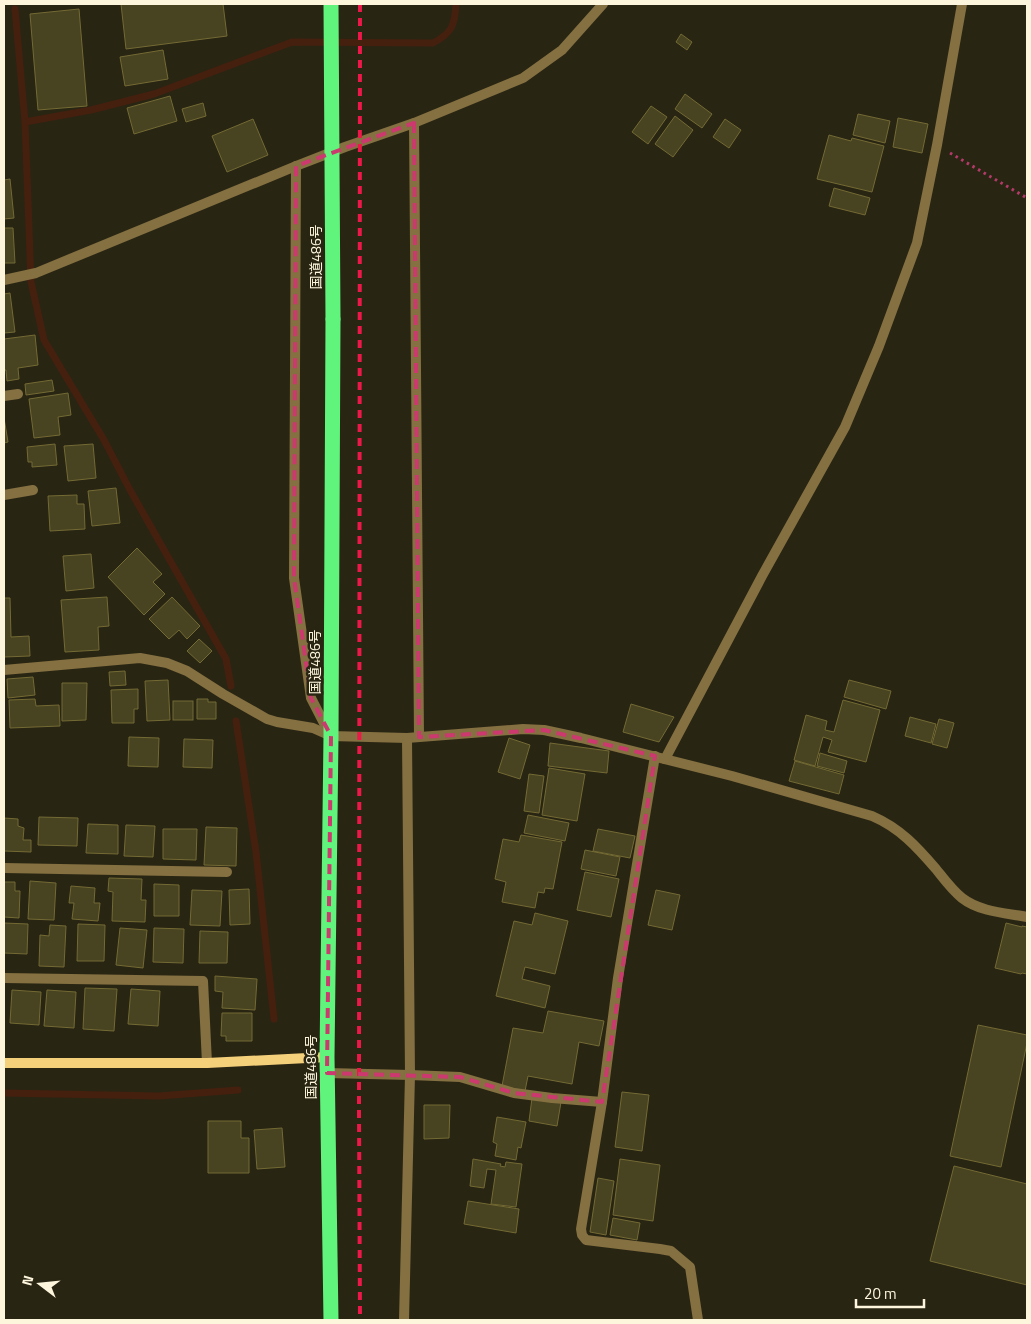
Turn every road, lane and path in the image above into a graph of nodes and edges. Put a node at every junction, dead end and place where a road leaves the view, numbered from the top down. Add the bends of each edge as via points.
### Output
1 (331, 4) edge
2 (603, 4) edge
3 (962, 4) edge
4 (414, 123) junction
5 (937, 145) junction
6 (296, 166) junction
7 (1027, 198) edge
8 (4, 280) edge
9 (18, 394) dead end
10 (4, 396) edge
11 (33, 490) dead end
12 (4, 495) edge
13 (4, 670) edge
14 (331, 736) junction
15 (419, 737) junction
16 (407, 738) junction
17 (660, 757) junction
18 (4, 868) edge
19 (227, 872) dead end
20 (1027, 918) edge
21 (4, 978) edge
22 (327, 1057) junction
23 (4, 1063) edge
24 (207, 1063) junction
25 (327, 1073) junction
26 (410, 1075) junction
27 (602, 1102) junction
28 (331, 1320) edge
29 (404, 1320) edge
30 (698, 1320) edge

1 - 14 highway, 国道486号, bridge
2 - 4 street via 562,50 523,78
3 - 5 street
4 - 6 street
4 - 15 street
5 - 7 path
5 - 17 street via 917,243 845,427
6 - 8 street via 36,274
6 - 14 street via 294,578 311,698
9 - 10 street
11 - 12 street
13 - 14 street via 140,658 167,663 188,671 267,719 313,728
14 - 16 street
14 - 22 highway, 国道486号
15 - 16 street
15 - 17 street via 544,730
16 - 26 street
17 - 20 street via 872,816 897,829 962,898 989,910
17 - 27 street via 618,978
18 - 19 street
21 - 24 street via 202,981
22 - 24 street
22 - 25 highway, 国道486号
23 - 24 street
25 - 26 street
25 - 28 highway, 国道486号
26 - 27 street via 460,1077 514,1093
26 - 29 street
27 - 30 street via 581,1220 582,1235 586,1240 671,1251 690,1267

